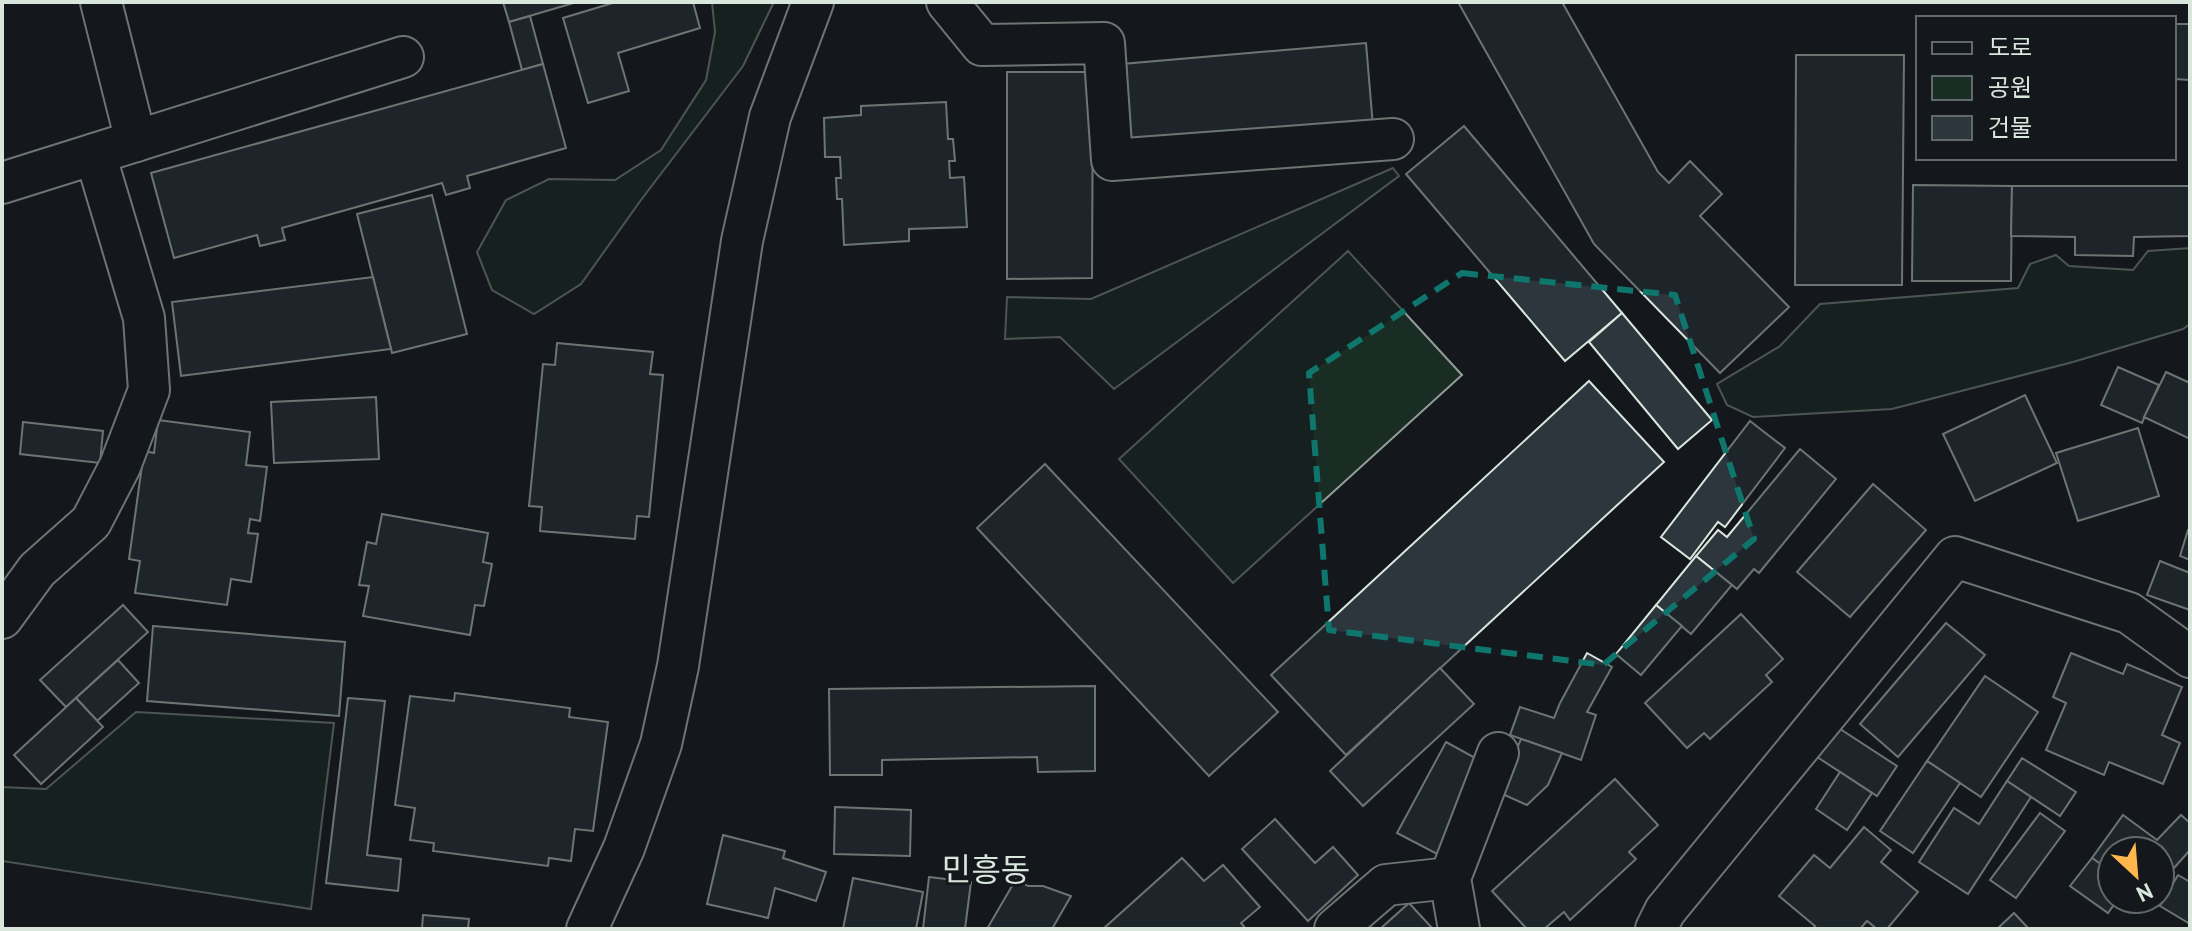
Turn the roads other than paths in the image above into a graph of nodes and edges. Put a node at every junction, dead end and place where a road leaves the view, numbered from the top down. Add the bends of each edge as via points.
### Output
1 (101, 2) edge
2 (813, 2) edge
3 (947, 2) edge
4 (403, 57) dead end
5 (1393, 139) dead end
6 (136, 141) junction
7 (95, 154) junction
8 (2, 183) edge
9 (2, 618) edge
10 (2190, 657) edge
11 (1498, 753) dead end
12 (1450, 878) junction
13 (587, 929) edge
14 (1335, 929) edge
15 (1459, 929) edge
16 (1656, 929) edge

1 - 6 street
2 - 13 street via 770,117 742,241 678,666 661,744 624,848
3 - 5 street via 982,45 1104,43 1112,160
4 - 6 street
6 - 7 street
7 - 8 street
7 - 9 street via 144,318 149,390 120,466 91,522 37,570
10 - 16 street via 2129,613 1955,557 1665,911
11 - 12 street
12 - 14 street via 1386,885
12 - 15 street

